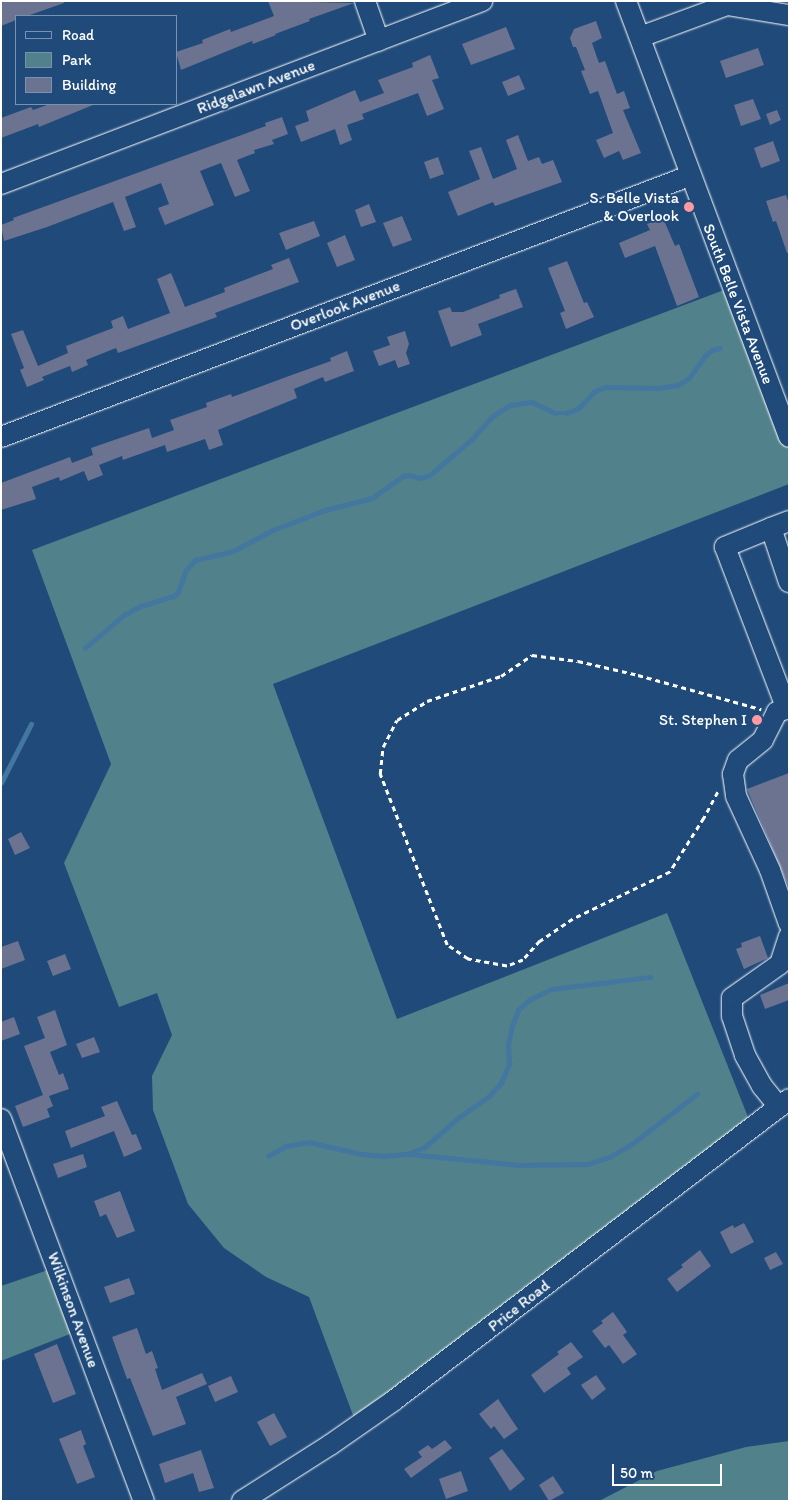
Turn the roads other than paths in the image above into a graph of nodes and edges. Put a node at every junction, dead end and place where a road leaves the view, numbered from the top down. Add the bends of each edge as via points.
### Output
1 (365, 1) edge
2 (482, 1) edge
3 (626, 1) edge
4 (728, 3) edge
5 (789, 14) edge
6 (640, 37) junction
7 (380, 41) junction
8 (690, 176) junction
9 (1, 184) edge
10 (3, 430) edge
11 (789, 437) edge
12 (780, 525) edge
13 (789, 582) edge
14 (788, 708) edge
15 (789, 924) edge
16 (789, 936) edge
17 (784, 1103) edge
18 (1, 1119) edge
19 (144, 1501) edge
20 (242, 1501) edge

1 - 7 street
2 - 7 street, Ridgelawn Avenue
3 - 6 street, South Belle Vista Avenue
4 - 5 street
4 - 6 street
6 - 8 street, South Belle Vista Avenue
7 - 9 street, Ridgelawn Avenue
8 - 10 street, Overlook Avenue
8 - 11 street, South Belle Vista Avenue
12 - 13 street
12 - 14 street via 725,547
14 - 15 street via 777,712 763,740 738,760 733,774 736,796
16 - 17 street via 780,964 732,998 732,1016 745,1055 762,1086
17 - 20 street, Price Road via 393,1401
18 - 19 street, Wilkinson Avenue

